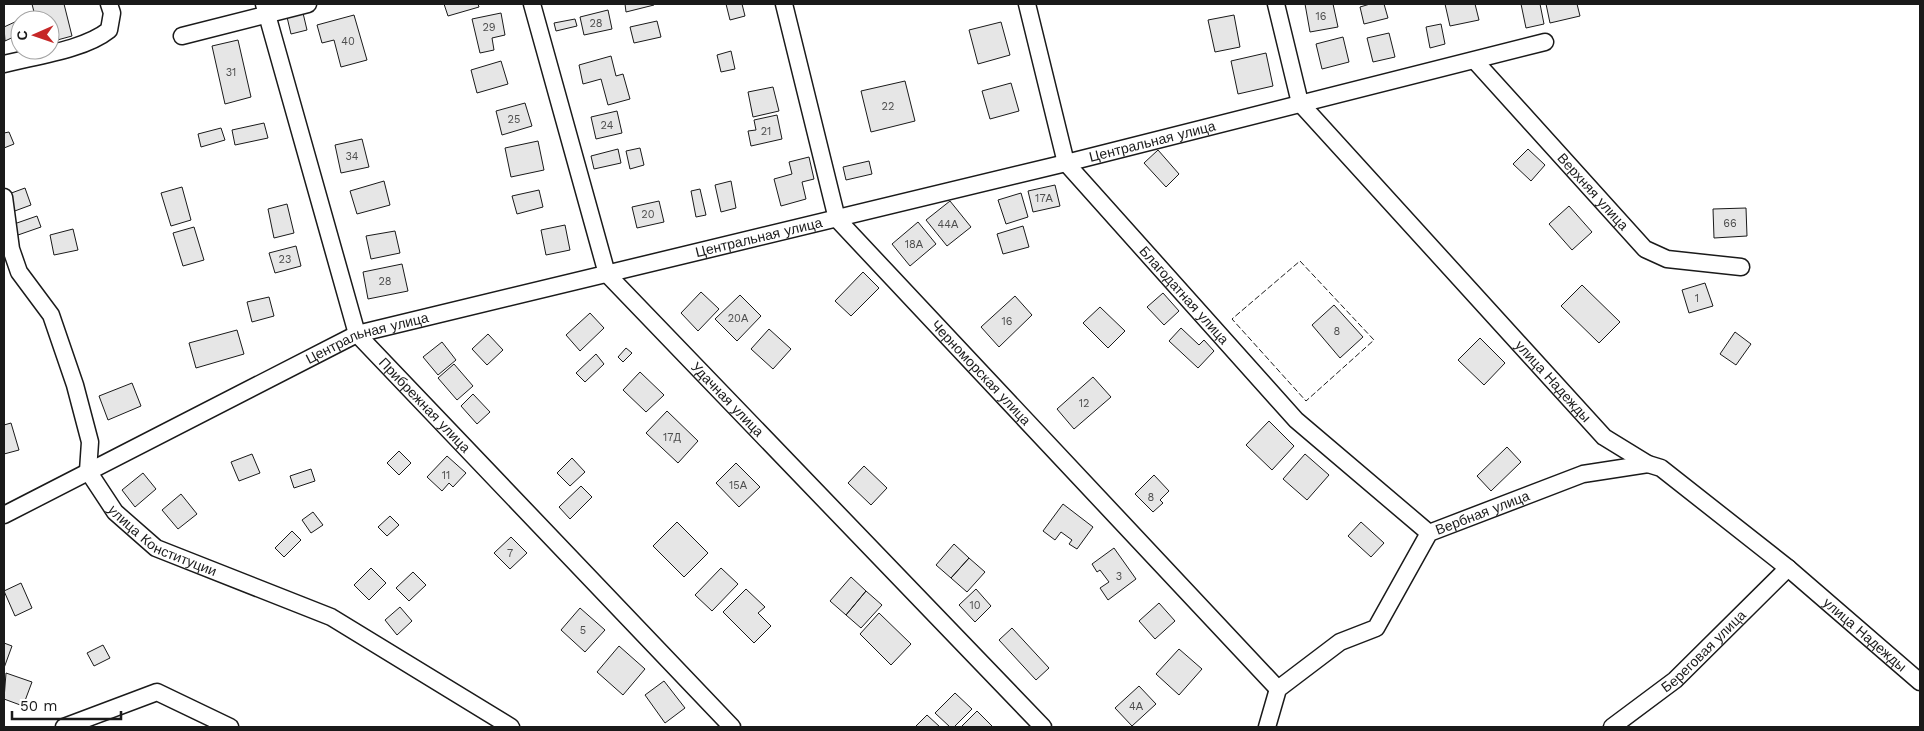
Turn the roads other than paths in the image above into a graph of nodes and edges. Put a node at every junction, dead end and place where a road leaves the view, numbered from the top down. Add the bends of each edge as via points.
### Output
1 (109, 4) edge
2 (308, 4) edge
3 (532, 4) edge
4 (784, 4) edge
5 (1027, 4) edge
6 (1276, 4) edge
7 (265, 10) edge
8 (182, 36) dead end
9 (1545, 42) dead end
10 (1475, 62) junction
11 (4, 64) edge
12 (1300, 103) junction
13 (1066, 163) junction
14 (4, 197) edge
15 (837, 219) junction
16 (1741, 267) dead end
17 (607, 274) junction
18 (357, 334) junction
19 (1648, 464) junction
20 (88, 471) junction
21 (4, 515) edge
22 (1429, 533) junction
23 (1788, 568) junction
24 (1920, 682) edge
25 (1278, 689) junction
26 (64, 727) edge
27 (230, 727) edge
28 (511, 727) edge
29 (732, 727) edge
30 (1042, 727) edge
31 (1267, 727) edge
32 (1612, 727) edge

1 - 11 street via 112,13 109,30 88,42
2 - 7 street
3 - 17 street, Удачная улица
4 - 15 street, Черноморская улица
5 - 13 street, Благодатная улица
6 - 12 street, улица Надежды
7 - 8 street
7 - 18 street, Прибрежная улица
9 - 10 street, Центральная улица
10 - 12 street, Центральная улица
10 - 16 street, Верхняя улица via 1645,249 1667,259
12 - 13 street, Центральная улица
12 - 19 street, улица Надежды via 1604,437
13 - 15 street, Центральная улица
13 - 22 street, Благодатная улица via 1296,420
14 - 20 street via 11,249 19,272 51,315 75,385 90,442
15 - 17 street, Центральная улица
15 - 25 street, Черноморская улица
17 - 18 street, Центральная улица
17 - 30 street, Удачная улица
18 - 20 street, Центральная улица
18 - 29 street, Прибрежная улица
19 - 22 street, Вербная улица via 1583,474
19 - 23 street, улица Надежды via 1661,468
20 - 21 street, Центральная улица
20 - 28 street, улица Конституции via 115,512 156,548 331,617
22 - 25 street, Вербная улица via 1376,628 1340,642
23 - 24 street, улица Надежды
23 - 32 street, Береговая улица via 1676,680
25 - 31 street
26 - 27 street via 157,692

